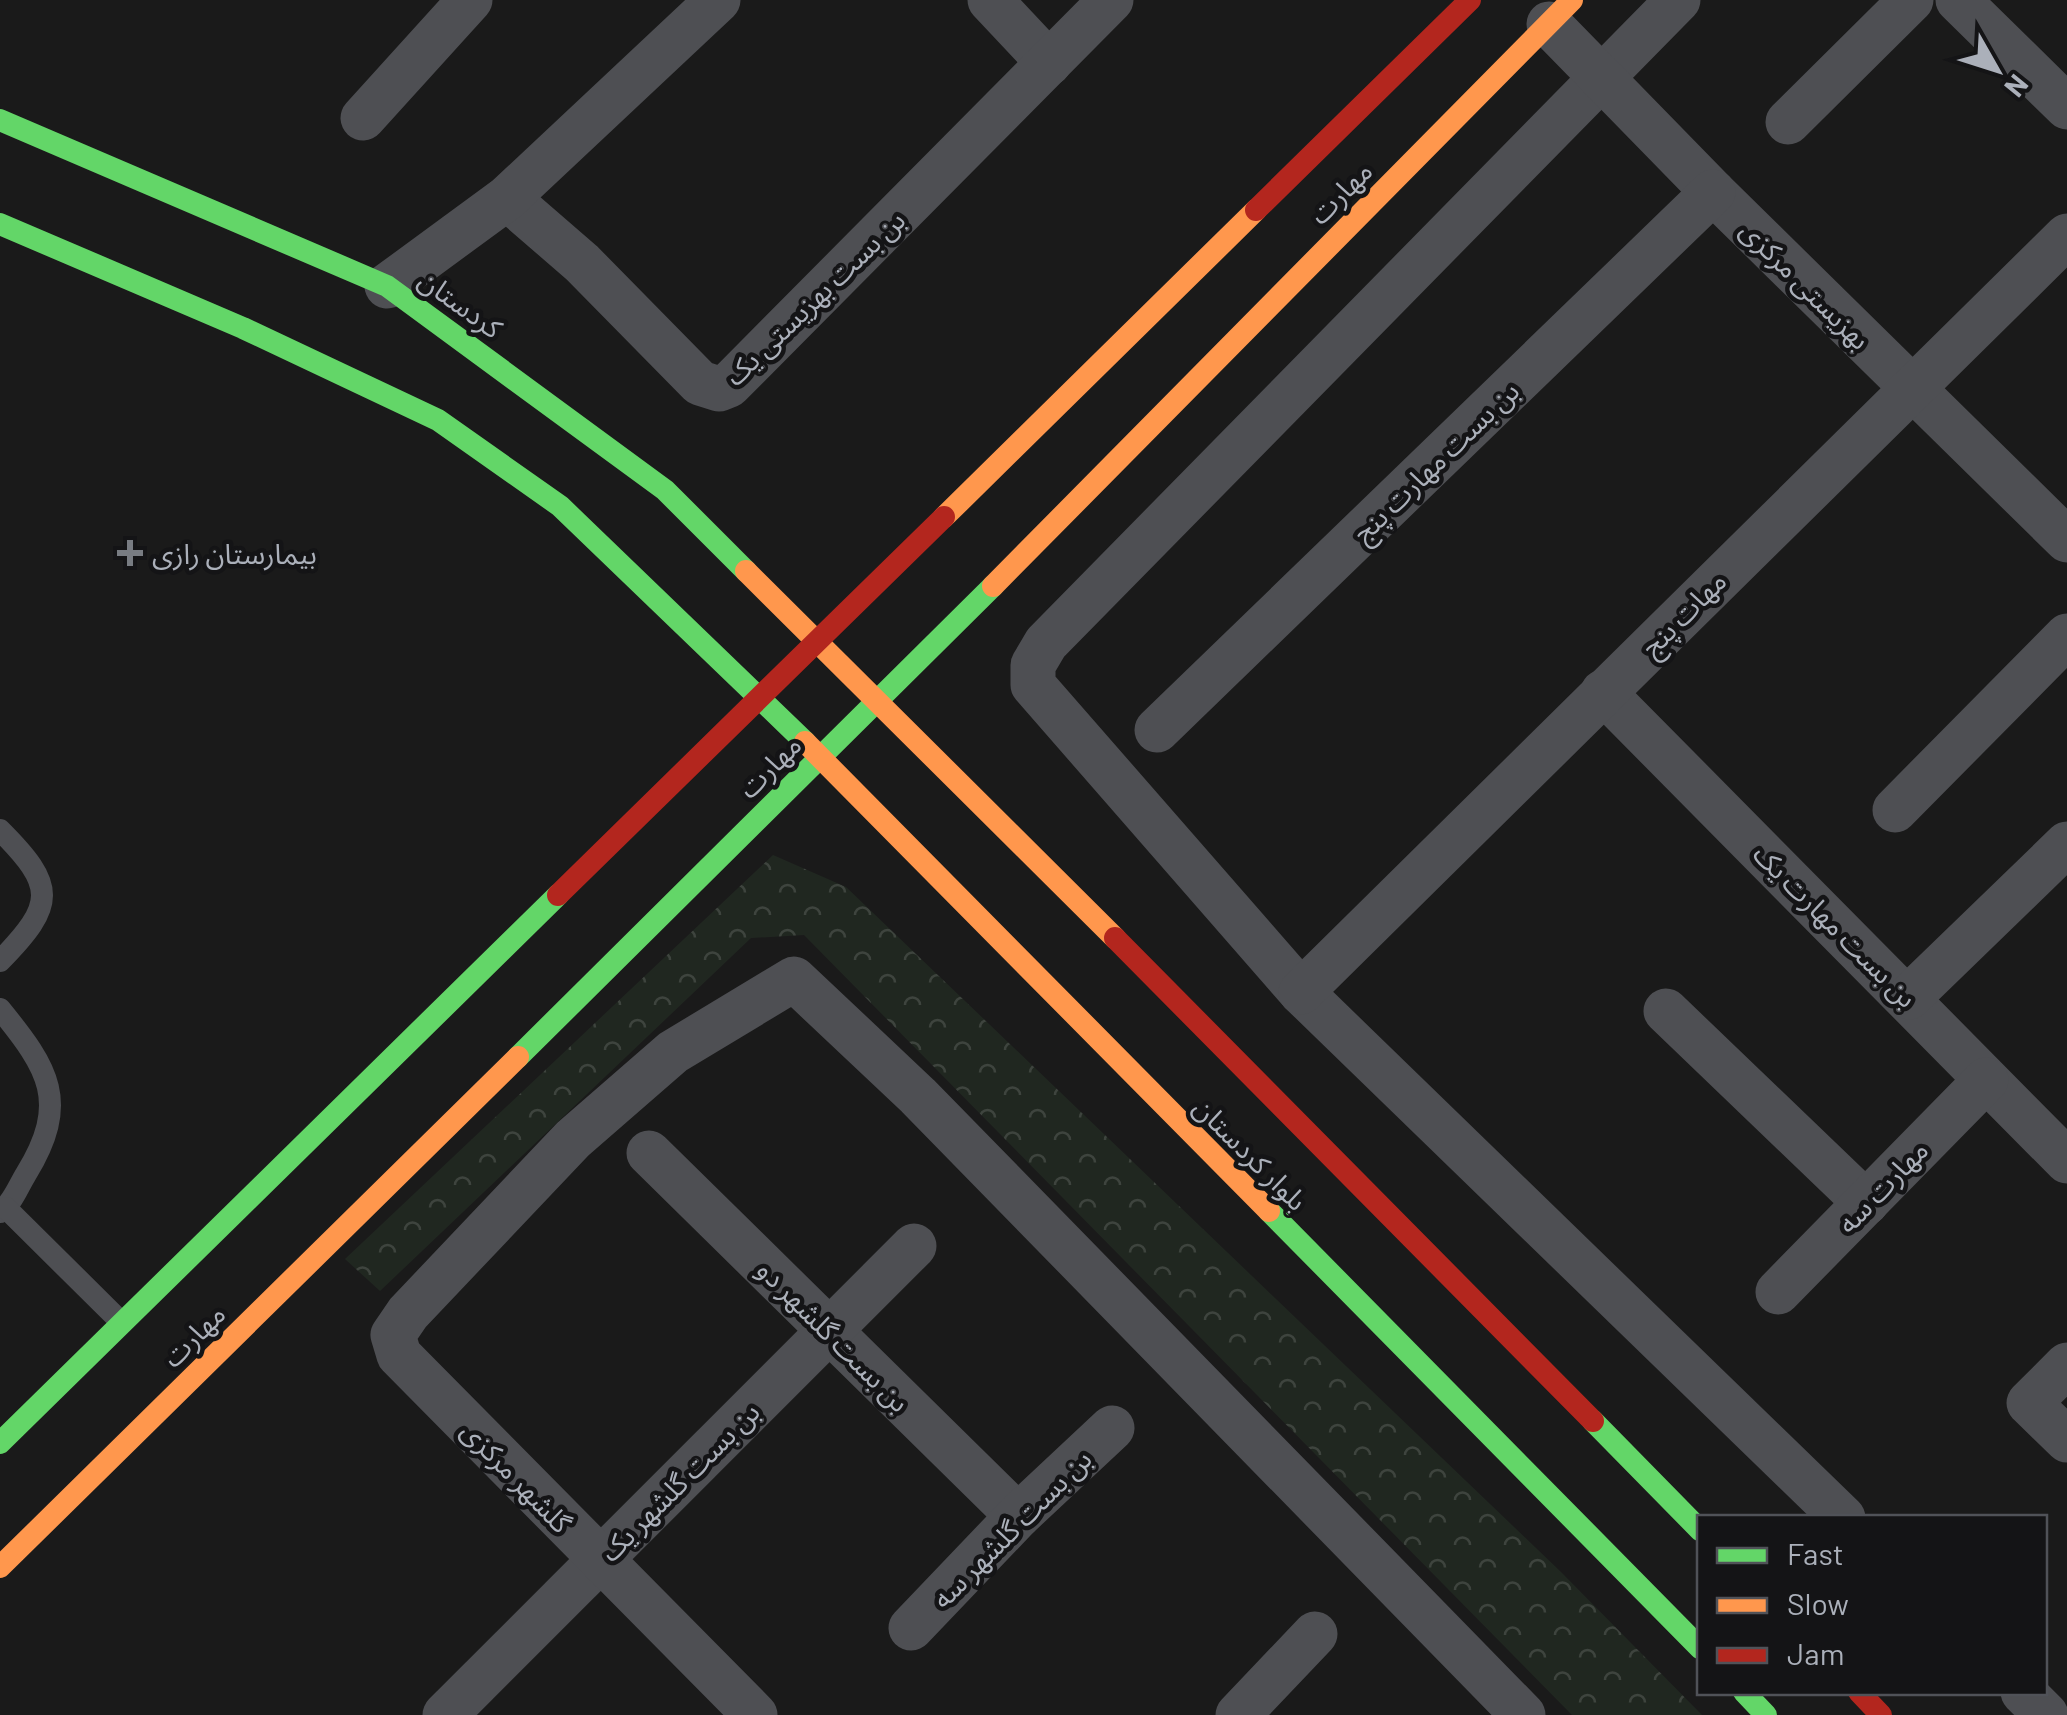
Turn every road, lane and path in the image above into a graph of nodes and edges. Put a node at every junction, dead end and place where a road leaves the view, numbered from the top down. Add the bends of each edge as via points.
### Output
1 (470, 0) edge
2 (718, 0) edge
3 (990, 0) edge
4 (1111, 0) edge
5 (1470, 0) edge
6 (1678, 0) edge
7 (1911, 0) edge
8 (1958, 0) edge
9 (1550, 8) edge
10 (1049, 62) junction
11 (1602, 76) junction
12 (2067, 107) edge
13 (362, 118) dead end
14 (0, 120) edge
15 (1788, 122) dead end
16 (1713, 192) junction
17 (507, 198) junction
18 (0, 224) edge
19 (2067, 236) edge
20 (386, 286) junction
21 (1911, 388) junction
22 (2067, 540) edge
23 (2067, 636) edge
24 (819, 642) junction
25 (1602, 692) junction
26 (761, 698) junction
27 (876, 703) junction
28 (1157, 730) dead end
29 (819, 760) junction
30 (1895, 810) dead end
31 (0, 830) edge
32 (2067, 844) edge
33 (0, 960) edge
34 (1301, 992) junction
35 (1909, 997) junction
36 (0, 1009) edge
37 (1666, 1011) dead end
38 (1986, 1080) junction
39 (649, 1153) dead end
40 (2067, 1161) edge
41 (1866, 1203) junction
42 (3, 1210) edge
43 (914, 1246) dead end
44 (1778, 1292) dead end
45 (122, 1322) junction
46 (829, 1330) junction
47 (2067, 1365) edge
48 (1112, 1428) dead end
49 (2067, 1440) edge
50 (0, 1443) edge
51 (1840, 1515) edge
52 (1018, 1516) junction
53 (1697, 1527) edge
54 (599, 1560) junction
55 (0, 1567) edge
56 (911, 1628) dead end
57 (1315, 1634) dead end
58 (1697, 1645) edge
59 (1747, 1695) edge
60 (1861, 1695) edge
61 (2026, 1695) edge
62 (444, 1715) edge
63 (755, 1715) edge
64 (1238, 1715) edge
65 (1523, 1715) edge
66 (1766, 1715) edge
67 (1880, 1715) edge
68 (2046, 1715) edge

1 - 13 street
2 - 17 street
3 - 10 street
4 - 10 street, بن بست بهزیستی یک
5 - 24 main road, مهارت
6 - 11 street
7 - 15 street
8 - 12 street
9 - 11 street, بهزیستی مرکزی
9 - 27 main road, مهارت
10 - 17 street, بن بست بهزیستی یک via 719,390 700,383
11 - 16 street, بهزیستی مرکزی
11 - 34 street via 1046,643 1033,665 1033,684
14 - 20 main road, کردستان
16 - 21 street, بهزیستی مرکزی
16 - 28 street, بن بست مهارت پنج
17 - 20 street
18 - 26 main road via 438,420 560,506
19 - 21 street, مهات پنج
20 - 24 main road, کردستان via 665,490
21 - 22 street, بهزیستی مرکزی
21 - 25 street, مهات پنج
23 - 30 street
24 - 26 main road, مهارت
24 - 27 main road, بلوار کردستان
25 - 34 street, مهات پنج
25 - 35 street, بن بست مهارت یک
26 - 29 main road, بلوار کردستان
26 - 45 main road, مهارت
27 - 29 main road, مهارت
27 - 53 main road, بلوار کردستان via 1249,1070
29 - 55 main road, مهارت
29 - 58 main road, بلوار کردستان
31 - 33 lane via 32,862 45,892 41,912
32 - 35 street
34 - 51 street
35 - 38 street, بن بست مهارت یک
36 - 42 lane via 37,1055 52,1111 42,1148
37 - 41 street
38 - 40 street, بن بست مهارت یک
38 - 41 street, مهارت سه
39 - 46 street, بن بست گلشهر دو
41 - 44 street, مهارت سه
42 - 45 lane
43 - 46 street, بن بست گلشهر یک
45 - 50 main road, مهارت
46 - 52 street, بن بست گلشهر دو
46 - 54 street, بن بست گلشهر یک
47 - 49 street via 2029,1403
48 - 52 street, بن بست گلشهر سه
52 - 56 street, بن بست گلشهر سه
54 - 62 street, بن بست گلشهر یک
54 - 63 street, گلشهر مرکزی
54 - 65 street, گلشهر مرکزی via 398,1355 393,1335 572,1139 673,1052 794,979 918,1096
57 - 64 street
59 - 66 main road
60 - 67 main road
61 - 68 street

